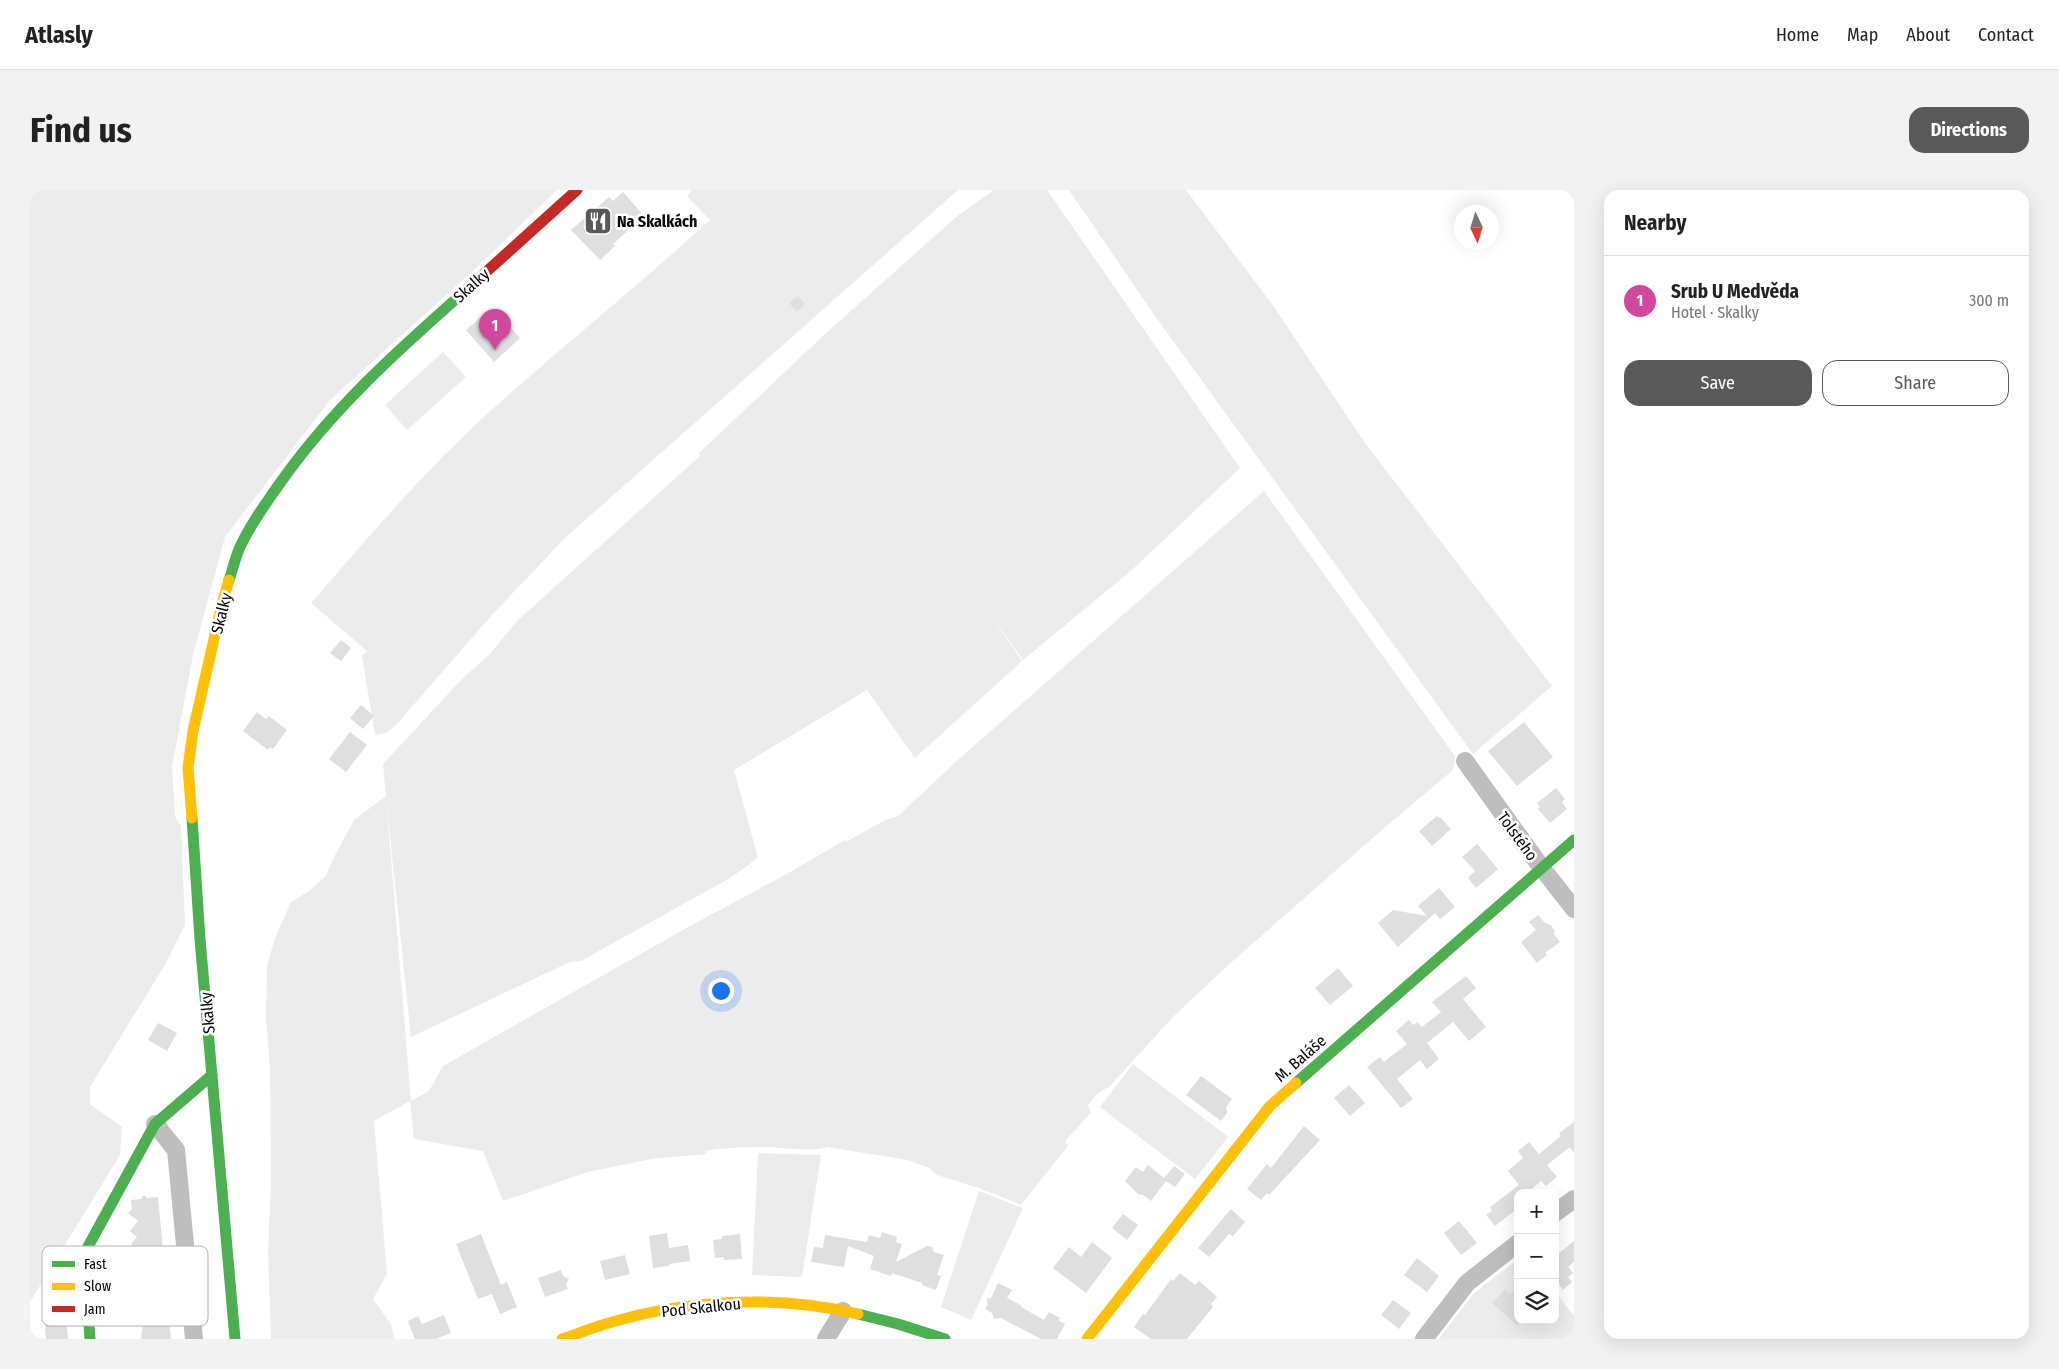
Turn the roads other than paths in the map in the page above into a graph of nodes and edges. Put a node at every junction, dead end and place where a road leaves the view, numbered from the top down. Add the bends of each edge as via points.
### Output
1 (577, 190) edge
2 (1465, 761) dead end
3 (1574, 840) edge
4 (1541, 867) junction
5 (1574, 909) edge
6 (212, 1074) junction
7 (155, 1124) junction
8 (1574, 1199) edge
9 (1559, 1210) edge
10 (88, 1246) edge
11 (185, 1246) edge
12 (1514, 1246) edge
13 (843, 1311) junction
14 (89, 1326) edge
15 (193, 1326) edge
16 (90, 1339) edge
17 (194, 1339) edge
18 (235, 1339) edge
19 (562, 1339) edge
20 (826, 1339) edge
21 (945, 1339) edge
22 (1087, 1339) edge
23 (1424, 1339) edge

1 - 6 street, Skalky via 384,363 343,404 300,454 256,517 239,549 222,604 193,731 188,768
2 - 4 street, Tolstého
3 - 4 street, M. Baláše
4 - 5 street, Tolstého
4 - 22 street, M. Baláše via 1270,1106
6 - 7 street
6 - 18 street, Skalky
7 - 10 street
7 - 11 street via 176,1150
8 - 9 street
12 - 23 street via 1467,1283
13 - 19 street, Pod Skalkou via 776,1302 708,1303 615,1320
13 - 20 street
13 - 21 street, Pod Skalkou
14 - 16 street
15 - 17 street

